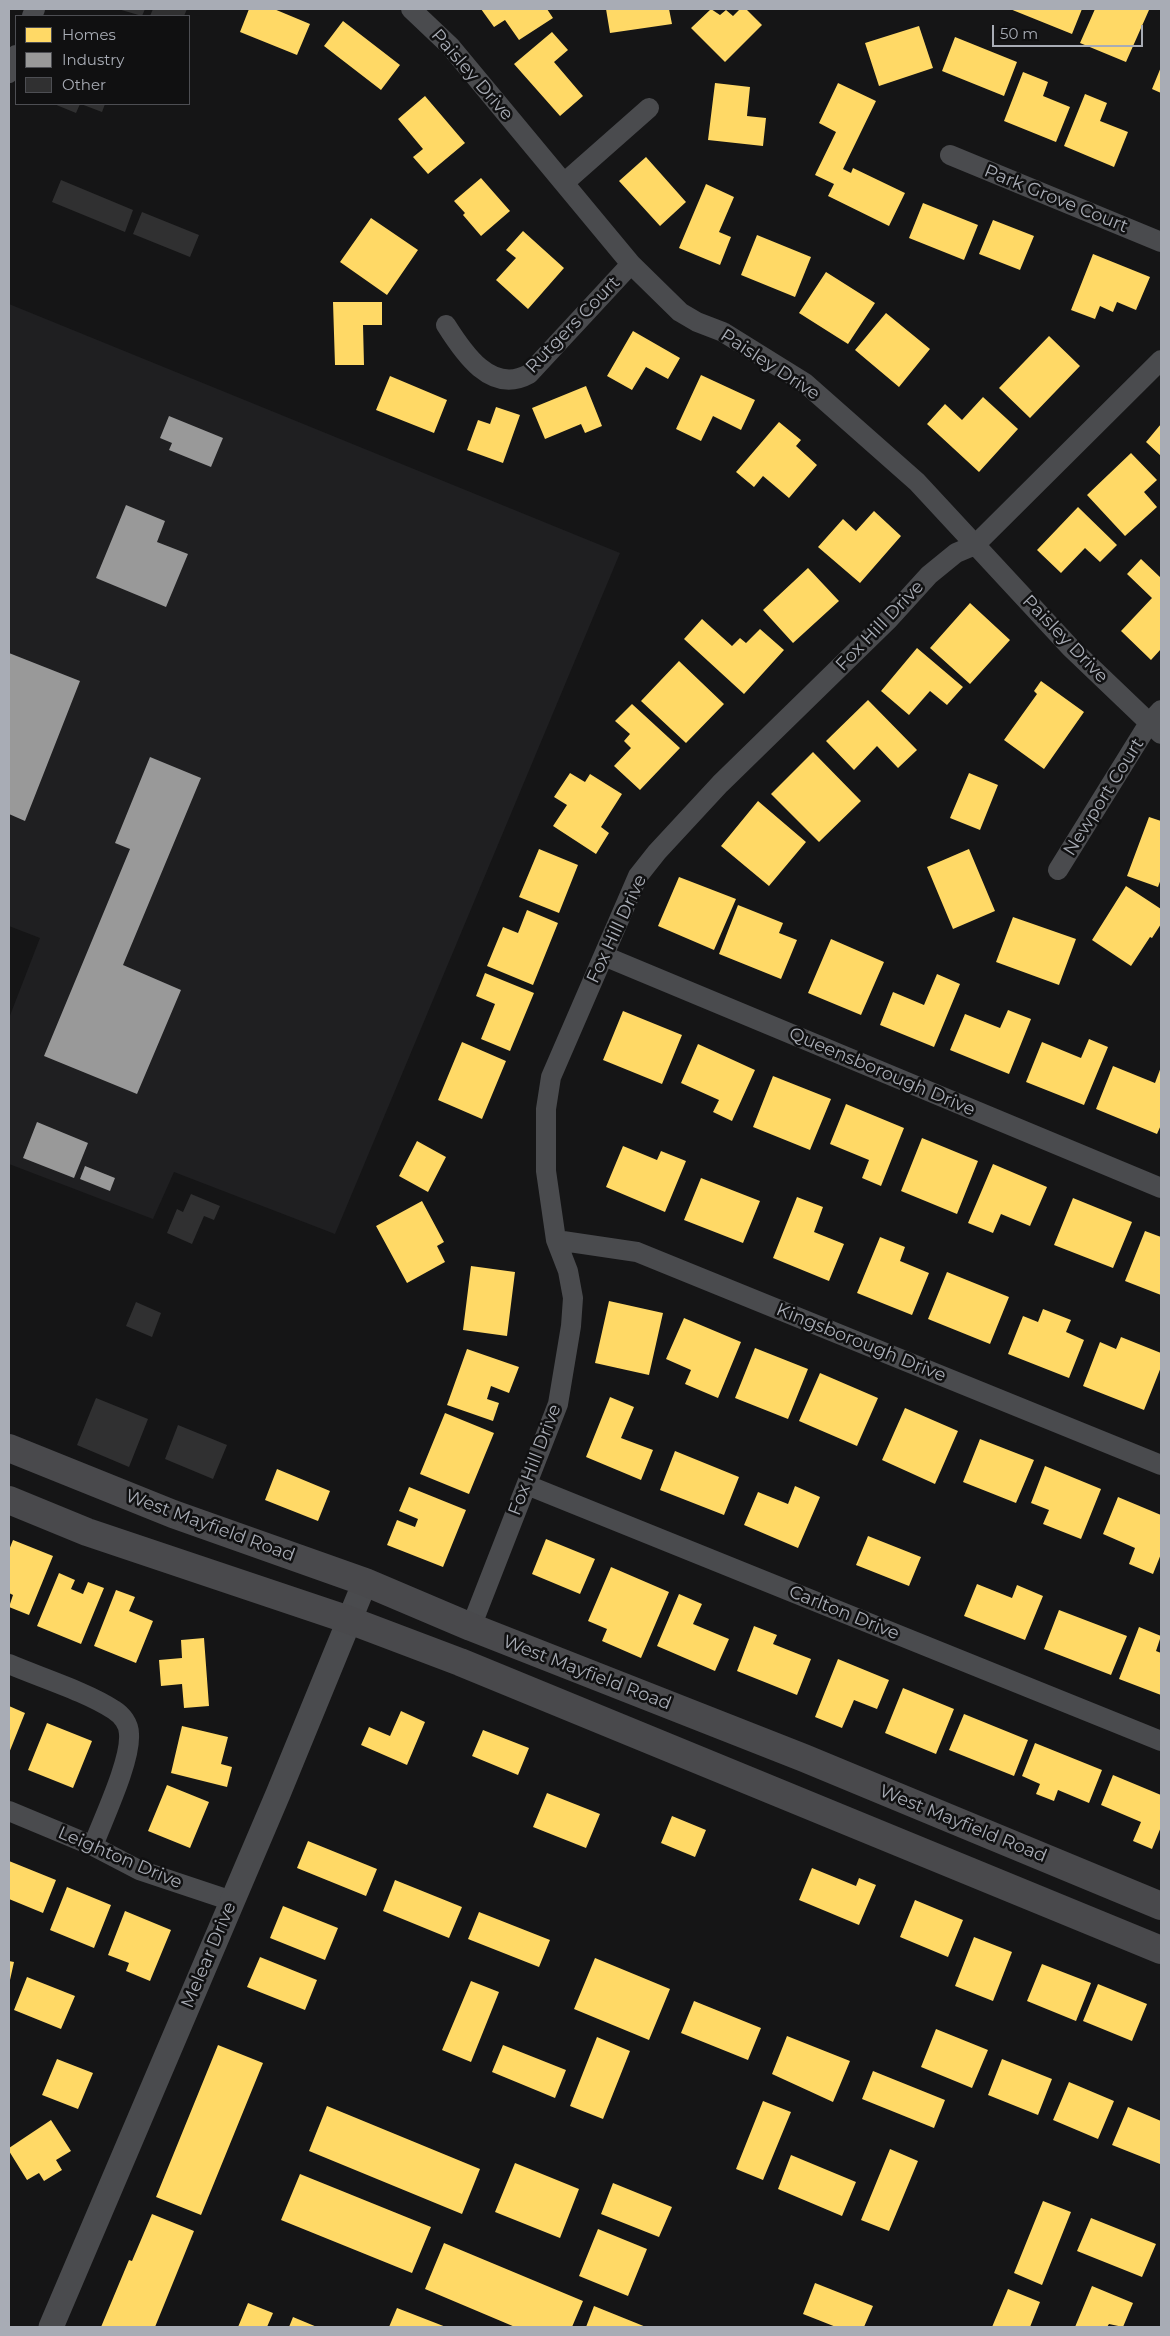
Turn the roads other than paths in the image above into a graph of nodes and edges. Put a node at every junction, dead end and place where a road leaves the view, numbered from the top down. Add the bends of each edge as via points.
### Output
1 (411, 9) edge
2 (15, 58) edge
3 (9, 74) edge
4 (649, 108) dead end
5 (950, 155) dead end
6 (564, 183) junction
7 (1161, 242) edge
8 (632, 264) junction
9 (446, 325) dead end
10 (1161, 360) edge
11 (975, 545) junction
12 (1157, 722) edge
13 (1058, 870) dead end
14 (604, 956) junction
15 (1161, 1188) edge
16 (556, 1240) junction
17 (9, 1448) edge
18 (1161, 1465) edge
19 (526, 1485) junction
20 (9, 1500) edge
21 (365, 1582) junction
22 (349, 1620) junction
23 (471, 1627) junction
24 (9, 1664) edge
25 (1161, 1741) edge
26 (9, 1811) edge
27 (93, 1846) junction
28 (232, 1902) junction
29 (1161, 1906) edge
30 (1161, 1950) edge
31 (51, 2327) edge

1 - 6 street, Paisley Drive via 450,46
2 - 3 street
4 - 6 street
5 - 7 street, Park Grove Court
6 - 8 street, Paisley Drive
8 - 9 street, Rutgers Court via 529,374 521,378 510,380 482,371 465,354
8 - 11 street, Paisley Drive via 680,312 723,332 805,383 917,482
10 - 11 street, Fox Hill Drive
11 - 12 street, Paisley Drive via 1070,647
11 - 14 street, Fox Hill Drive via 956,552 929,575 889,619 720,784 657,852 638,876
12 - 13 street, Newport Court
14 - 15 street, Queensborough Drive
14 - 16 street, Fox Hill Drive via 552,1077 547,1101 546,1171
16 - 18 street, Kingsborough Drive via 637,1252
16 - 19 street, Fox Hill Drive via 568,1271 571,1326 558,1404
17 - 21 main road, West Mayfield Road via 173,1514
19 - 23 street, Fox Hill Drive
19 - 25 street, Carlton Drive
20 - 22 main road, West Mayfield Road via 87,1532
21 - 22 street, Melear Drive
21 - 23 main road, West Mayfield Road
22 - 28 street, Melear Drive
22 - 30 main road, West Mayfield Road via 460,1662
23 - 29 main road, West Mayfield Road via 804,1758
24 - 27 street via 100,1702 126,1721 130,1733 128,1752
26 - 27 street, Leighton Drive
27 - 28 street, Leighton Drive via 140,1870
28 - 31 street, Melear Drive

